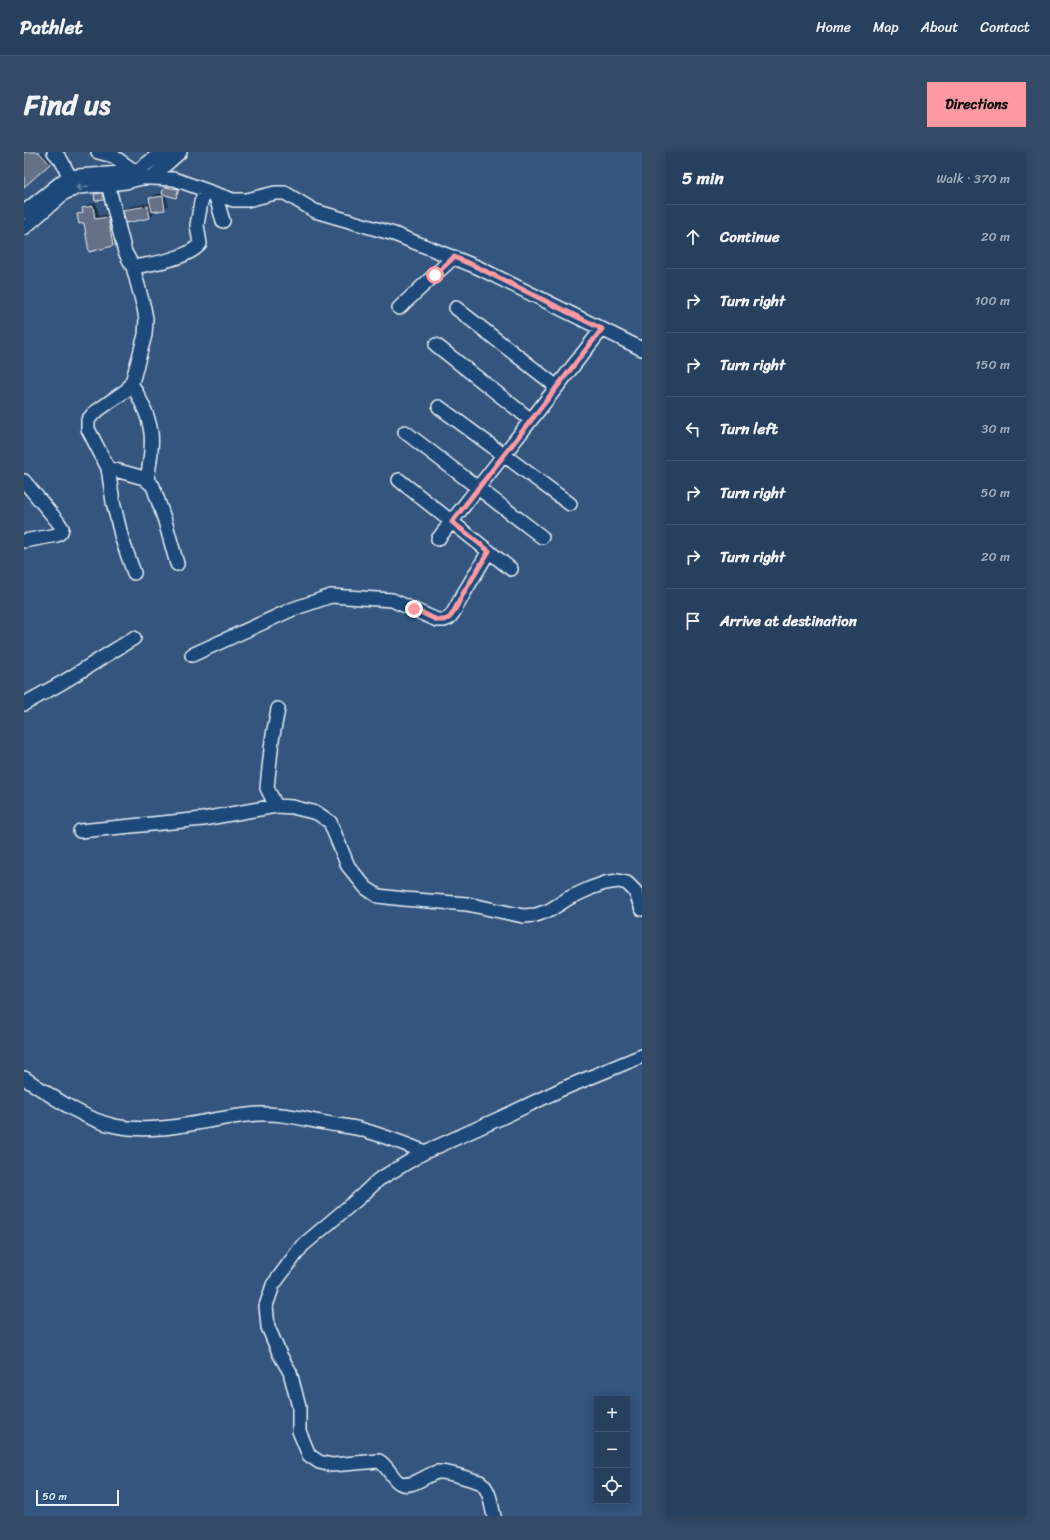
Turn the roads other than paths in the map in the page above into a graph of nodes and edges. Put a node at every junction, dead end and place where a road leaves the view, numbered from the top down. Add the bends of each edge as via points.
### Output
1 (54, 152) edge
2 (98, 152) edge
3 (162, 152) edge
4 (180, 152) edge
5 (136, 172) junction
6 (70, 177) junction
7 (151, 178) junction
8 (108, 184) junction
9 (211, 192) junction
10 (24, 212) edge
11 (223, 221) dead end
12 (24, 228) edge
13 (454, 257) junction
14 (133, 267) junction
15 (399, 308) dead end
16 (456, 308) dead end
17 (602, 329) junction
18 (436, 346) dead end
19 (642, 349) edge
20 (131, 384) junction
21 (557, 387) junction
22 (439, 406) dead end
23 (531, 420) junction
24 (405, 432) dead end
25 (504, 454) junction
26 (108, 468) junction
27 (399, 480) dead end
28 (24, 481) edge
29 (147, 481) junction
30 (478, 488) junction
31 (570, 504) dead end
32 (452, 522) junction
33 (542, 537) dead end
34 (438, 540) dead end
35 (24, 541) edge
36 (489, 551) junction
37 (177, 564) dead end
38 (511, 569) dead end
39 (134, 572) dead end
40 (134, 638) dead end
41 (192, 655) dead end
42 (24, 704) edge
43 (278, 709) dead end
44 (276, 806) junction
45 (80, 831) dead end
46 (642, 909) edge
47 (642, 1056) edge
48 (24, 1078) edge
49 (425, 1152) junction
50 (494, 1516) edge

1 - 6 street
2 - 5 street via 113,156
3 - 5 street
4 - 7 street
5 - 6 street
5 - 7 street
6 - 10 street via 56,185
7 - 8 street
7 - 9 street via 174,179
8 -> 12 street via 71,189
8 - 14 street via 120,233
9 - 11 street
9 - 13 street via 233,200 285,193 315,211 394,234
9 - 14 street via 202,202 197,225 200,244 196,248 182,255
13 - 15 street
13 - 17 street
14 - 20 street via 146,319 145,335
16 - 21 street
17 - 19 street
17 - 21 street
18 - 23 street
20 - 26 street via 88,420 88,429
20 - 29 street via 146,414 151,433
21 - 23 street
22 - 25 street
23 - 25 street
24 - 30 street
25 - 30 street
25 - 31 street
26 - 29 street
26 - 39 street via 113,502
27 - 32 street
28 - 35 street via 62,528 57,535
29 - 37 street via 153,486
30 - 32 street
30 - 33 street
32 - 34 street
32 - 36 street
36 - 38 street
36 - 41 street via 453,613 444,620 437,620 392,600 331,596 293,609
40 - 42 street
43 - 44 street via 268,778 268,788
44 - 45 street via 203,819
44 - 46 street via 318,813 330,822 348,866 366,888 378,896 467,904 523,916 550,910 568,898 591,888 618,881 627,883 635,891
47 - 49 street via 562,1089
48 - 49 street via 69,1106 113,1126 135,1129 259,1114 286,1114 356,1128
49 - 50 street via 378,1180 302,1246 274,1285 266,1306 268,1327 290,1372 300,1407 299,1431 310,1455 319,1462 332,1465 379,1461 386,1466 397,1482 402,1484 437,1472 448,1472 480,1482 487,1490

